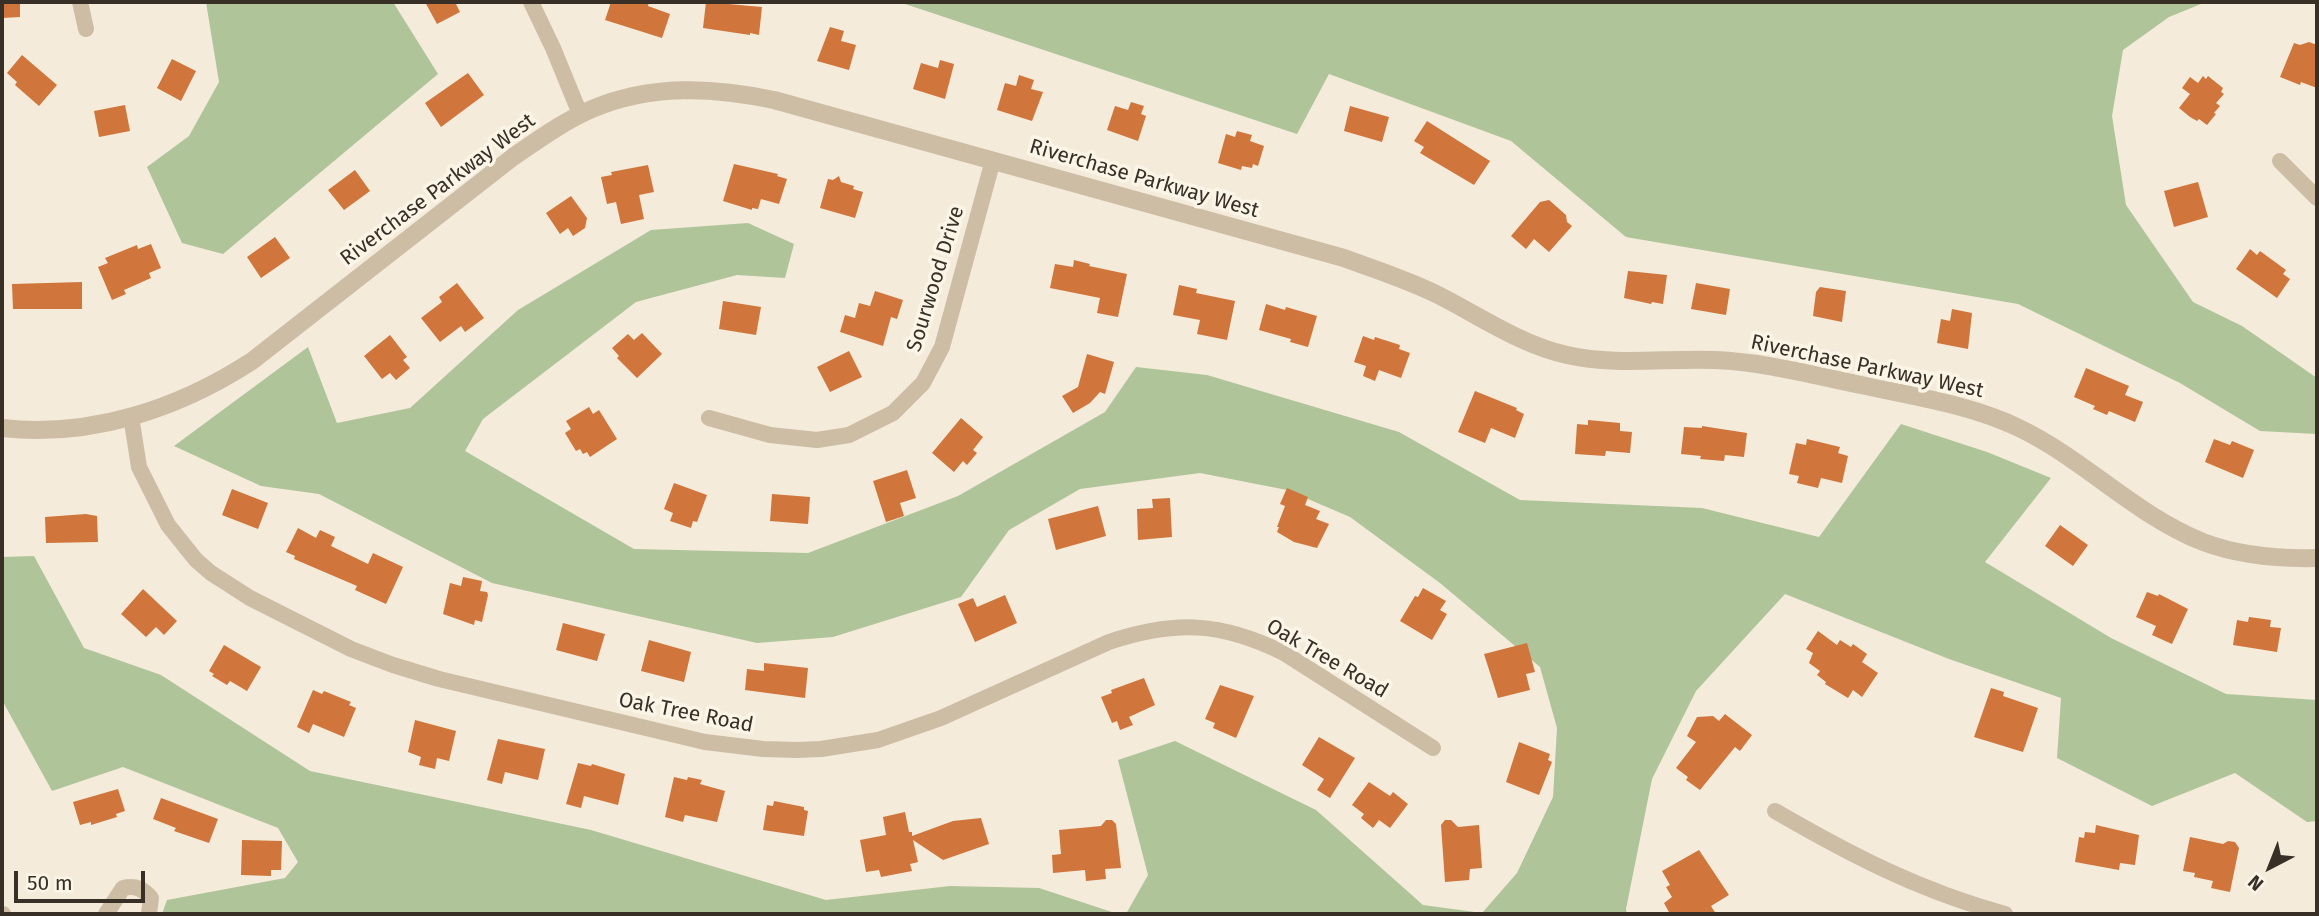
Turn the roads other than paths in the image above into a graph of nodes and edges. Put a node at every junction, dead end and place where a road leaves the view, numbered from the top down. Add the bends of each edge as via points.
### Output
1 (80, 2) edge
2 (531, 2) edge
3 (86, 29) dead end
4 (580, 114) junction
5 (993, 160) junction
6 (2280, 161) dead end
7 (2317, 198) edge
8 (131, 416) junction
9 (709, 418) dead end
10 (2, 428) edge
11 (2317, 558) edge
12 (1433, 748) dead end
13 (1775, 811) dead end
14 (106, 914) edge
15 (149, 914) edge
16 (2005, 914) edge

1 - 3 street
2 - 4 street
4 - 5 street, Riverchase Parkway West via 653,92 734,91
4 - 8 street, Riverchase Parkway West via 513,157 252,361 190,397
5 - 9 street, Sourwood Drive via 942,347 923,383 893,413 849,435 817,440 770,435
5 - 11 street, Riverchase Parkway West via 1344,258 1419,286 1532,344 1565,355 1624,361 1735,361 1933,401 1997,419 2056,448 2134,503 2203,541 2250,555
6 - 7 street
8 - 10 street, Riverchase Parkway West via 56,429
8 - 12 street, Oak Tree Road via 139,467 156,506 181,544 211,573 351,649 439,679 705,742 821,749 915,729 1109,642 1153,630 1196,626 1239,635 1284,653
13 - 16 street via 1887,872
14 - 15 street via 124,888 132,886 151,898

